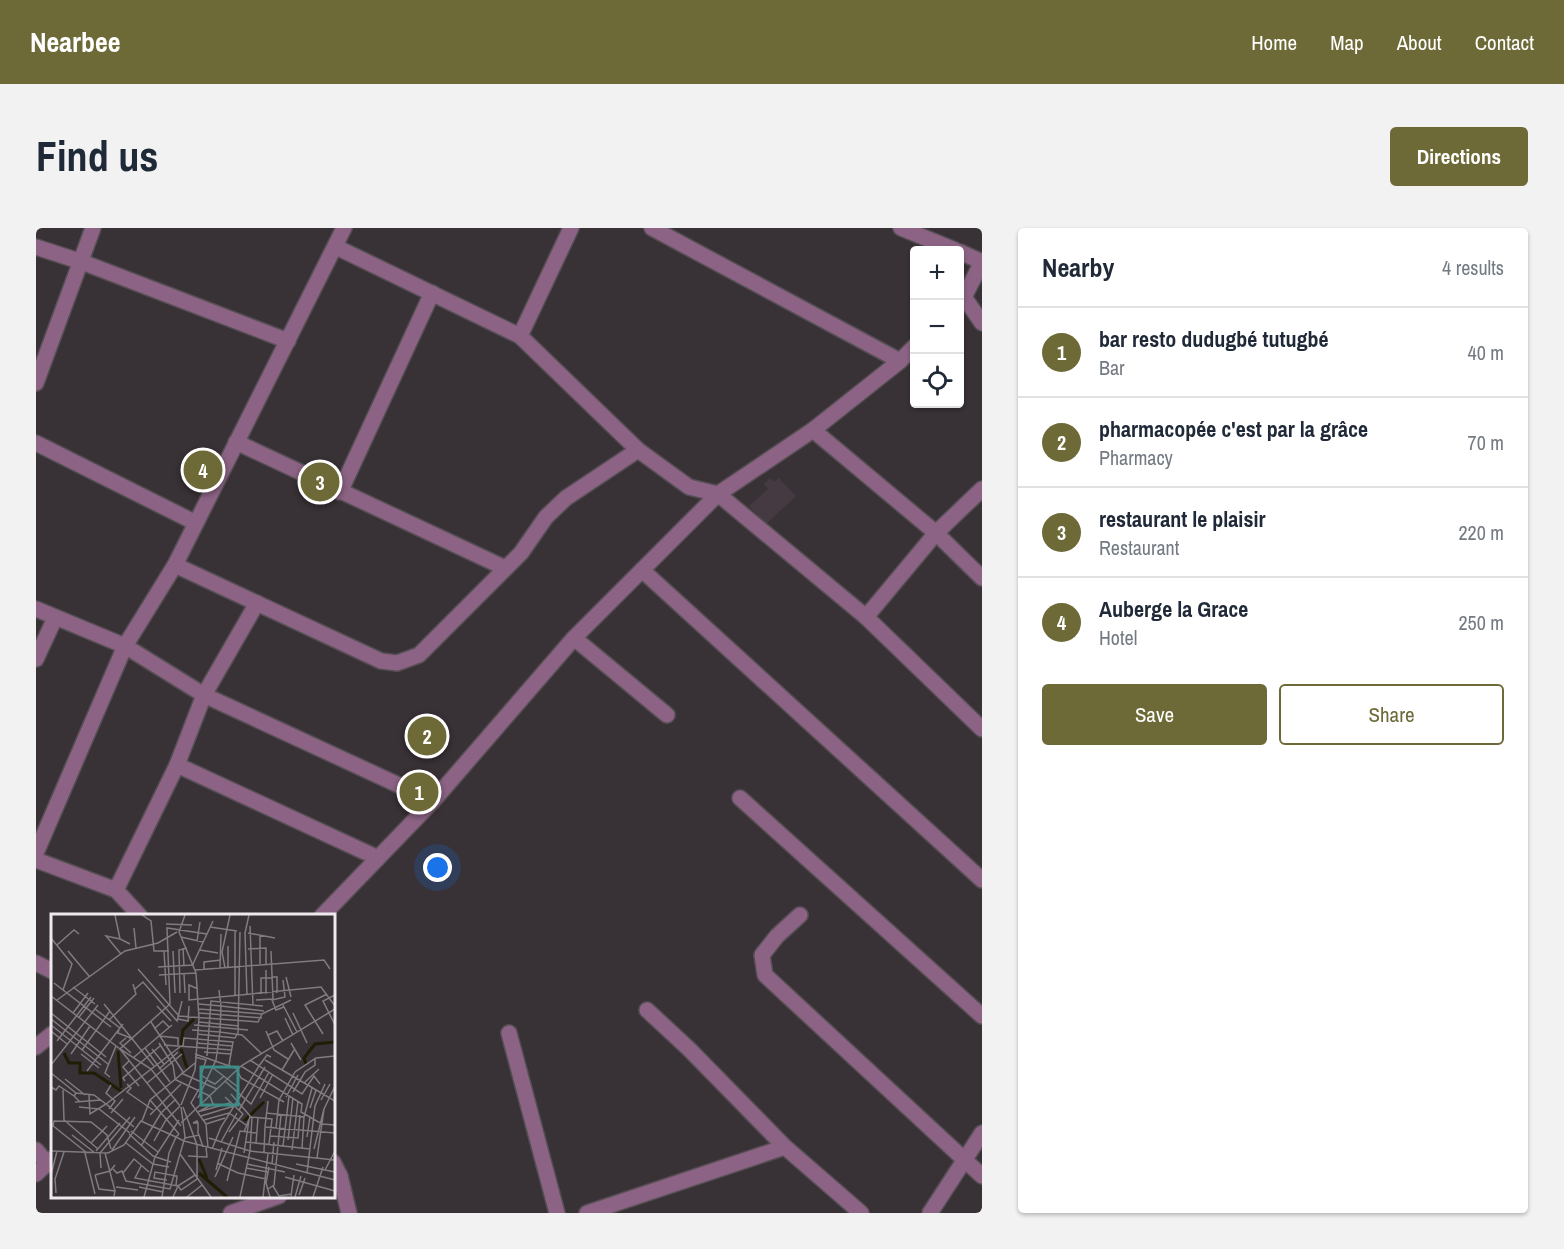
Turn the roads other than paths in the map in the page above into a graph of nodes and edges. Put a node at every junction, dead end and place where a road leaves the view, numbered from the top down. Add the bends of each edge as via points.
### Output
1 (93, 228) edge
2 (344, 228) edge
3 (571, 228) edge
4 (652, 228) edge
5 (901, 228) edge
6 (945, 246) edge
7 (36, 247) edge
8 (336, 247) junction
9 (964, 254) edge
10 (82, 262) junction
11 (982, 262) edge
12 (432, 293) junction
13 (964, 295) edge
14 (963, 300) edge
15 (982, 323) edge
16 (520, 336) junction
17 (288, 341) junction
18 (910, 351) edge
19 (900, 361) junction
20 (36, 382) edge
21 (813, 430) junction
22 (236, 442) junction
23 (36, 443) edge
24 (638, 450) junction
25 (982, 489) edge
26 (340, 492) junction
27 (718, 494) junction
28 (196, 523) junction
29 (936, 532) junction
30 (175, 566) junction
31 (505, 568) junction
32 (642, 570) junction
33 (982, 578) edge
34 (257, 603) junction
35 (36, 609) edge
36 (866, 617) junction
37 (55, 618) junction
38 (574, 638) junction
39 (125, 646) junction
40 (36, 659) edge
41 (204, 695) junction
42 (667, 715) dead end
43 (982, 729) edge
44 (177, 765) junction
45 (740, 798) dead end
46 (433, 801) junction
47 (36, 853) edge
48 (378, 858) junction
49 (36, 860) edge
50 (982, 880) edge
51 (116, 890) junction
52 (138, 914) edge
53 (324, 914) edge
54 (800, 915) dead end
55 (36, 963) edge
56 (51, 970) edge
57 (647, 1010) dead end
58 (982, 1016) edge
59 (509, 1033) dead end
60 (51, 1035) edge
61 (36, 1047) edge
62 (982, 1133) edge
63 (785, 1148) junction
64 (36, 1150) edge
65 (965, 1161) junction
66 (45, 1165) edge
67 (335, 1172) edge
68 (982, 1176) edge
69 (276, 1198) edge
70 (231, 1213) edge
71 (349, 1213) edge
72 (557, 1213) edge
73 (587, 1213) edge
74 (861, 1213) edge
75 (930, 1213) edge

1 - 10 street
2 - 8 street
3 - 16 street
4 - 19 street
5 - 6 street
7 - 10 street
8 - 12 street
8 - 17 street
9 - 11 street
10 - 17 street
10 - 20 street
11 - 13 street
12 - 16 street
12 - 26 street
14 - 15 street
16 - 24 street
17 - 22 street
18 - 19 street
19 - 21 street
21 - 27 street
21 - 29 street
22 - 26 street
22 - 28 street
23 - 28 street
24 - 27 street via 689,487
24 - 31 street via 566,498
25 - 29 street
26 - 31 street
27 - 32 street
27 - 36 street
28 - 30 street
29 - 33 street
29 - 36 street
30 - 34 street
30 - 39 street
31 - 34 street via 419,655 397,663 381,661
32 - 38 street
32 - 50 street
34 - 41 street
35 - 37 street
36 - 43 street
37 - 39 street
37 - 40 street
38 - 42 street
38 - 46 street
39 - 41 street
39 - 47 street
41 - 44 street
41 - 46 street
44 - 48 street
44 - 51 street
45 - 58 street
46 - 48 street
48 - 53 street
49 - 51 street
51 - 52 street
54 - 65 street via 762,955 765,975
55 - 56 street
57 - 63 street
59 - 72 street
60 - 61 street
62 - 65 street
63 - 73 street
63 - 74 street
64 - 66 street
65 - 68 street
65 - 75 street
67 - 71 street
69 - 70 street

